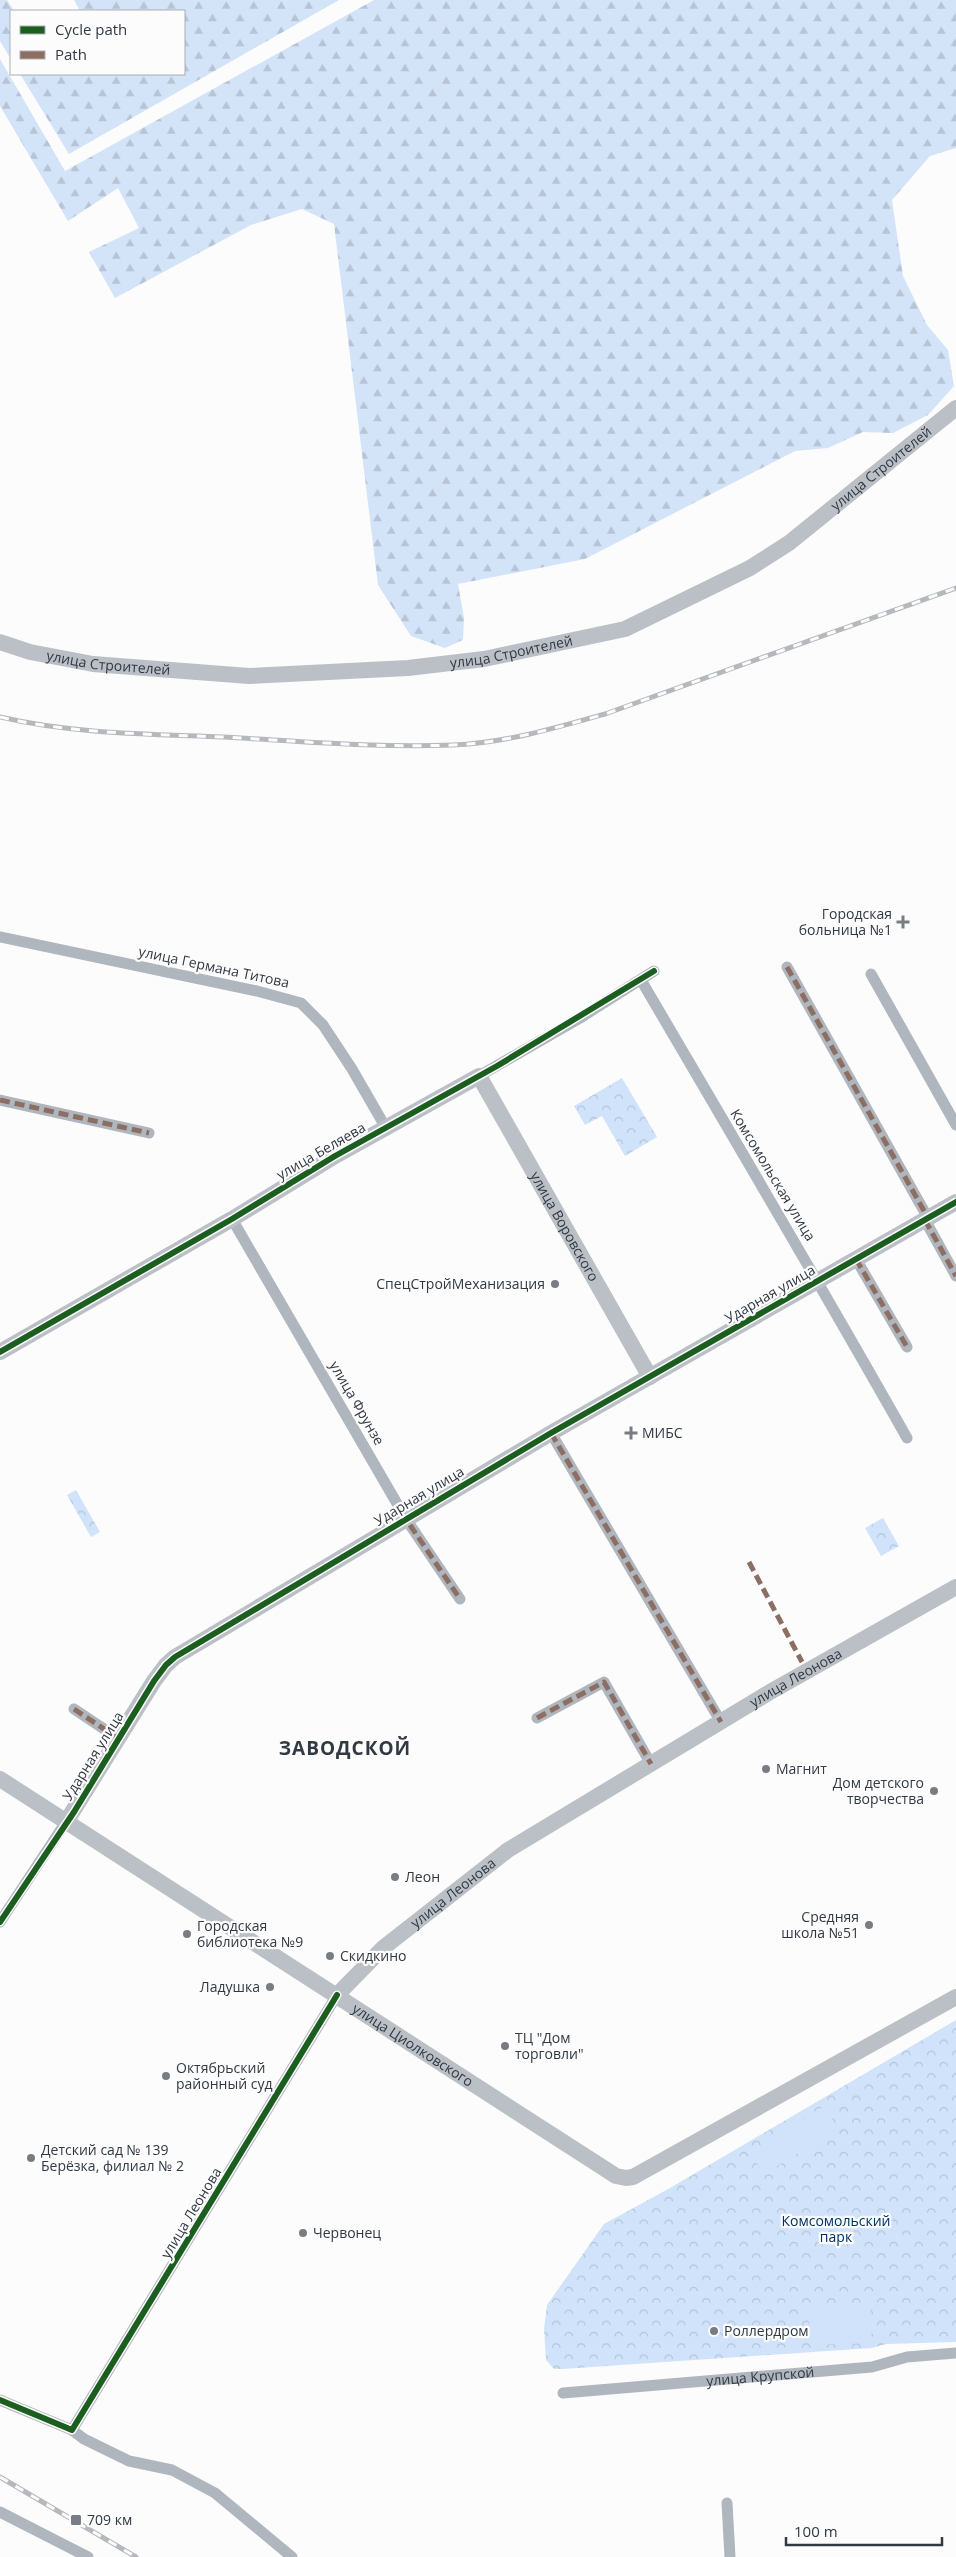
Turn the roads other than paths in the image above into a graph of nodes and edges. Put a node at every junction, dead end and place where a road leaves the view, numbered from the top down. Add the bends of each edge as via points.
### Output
1 (956, 408) edge
2 (0, 642) edge
3 (0, 937) edge
4 (787, 967) dead end
5 (654, 971) dead end
6 (871, 974) dead end
7 (640, 980) junction
8 (479, 1076) junction
9 (0, 1100) edge
10 (956, 1125) edge
11 (386, 1128) junction
12 (149, 1132) dead end
13 (955, 1202) edge
14 (232, 1219) junction
15 (926, 1219) junction
16 (856, 1259) junction
17 (956, 1276) edge
18 (818, 1281) junction
19 (906, 1347) dead end
20 (0, 1352) edge
21 (650, 1377) junction
22 (550, 1433) junction
23 (907, 1438) dead end
24 (406, 1519) junction
25 (956, 1587) edge
26 (460, 1599) dead end
27 (74, 1709) dead end
28 (538, 1718) dead end
29 (721, 1722) junction
30 (120, 1739) junction
31 (651, 1764) junction
32 (0, 1779) edge
33 (66, 1822) junction
34 (0, 1922) edge
35 (337, 1995) junction
36 (956, 1997) edge
37 (956, 2353) edge
38 (563, 2393) dead end
39 (0, 2400) edge
40 (72, 2430) junction
41 (727, 2503) dead end
42 (0, 2512) edge
43 (88, 2557) edge
44 (292, 2557) edge
45 (730, 2557) edge

1 - 2 main road, улица Строителей via 789,543 750,568 625,629 484,660 408,668 249,676 93,664 30,652
3 - 11 street, улица Германа Титова via 287,997 301,1003 323,1025
4 - 15 street
5 - 7 street, улица Беляева
6 - 10 street
7 - 8 street, улица Беляева
7 - 18 street, Комсомольская улица
8 - 11 main road, улица Беляева
8 - 21 main road, улица Воровского
9 - 12 street
11 - 14 main road, улица Беляева
13 - 15 main road, Ударная улица
14 - 20 main road, улица Беляева
14 - 24 street, улица Фрунзе
15 - 16 main road, Ударная улица
15 - 17 street
16 - 18 main road, Ударная улица
16 - 19 street
18 - 21 main road, Ударная улица
18 - 23 street, Комсомольская улица
21 - 22 main road, Ударная улица
22 - 24 main road, Ударная улица
22 - 29 street
24 - 26 street, улица Фрунзе
24 - 30 main road, Ударная улица via 175,1657 154,1681
25 - 29 main road, улица Леонова
27 - 30 street
28 - 31 street via 604,1682
29 - 31 main road, улица Леонова
30 - 33 main road, Ударная улица
31 - 35 main road, улица Леонова via 508,1850 384,1948
32 - 33 main road, улица Циолковского
33 - 34 street, Ударная улица
33 - 35 main road, улица Циолковского
35 - 36 main road, улица Циолковского via 616,2176 626,2178
35 - 40 street, улица Леонова
37 - 38 street, улица Крупской via 907,2357 872,2367
39 - 40 street
40 - 44 street via 129,2461 172,2470 215,2493
41 - 45 street
42 - 43 street

